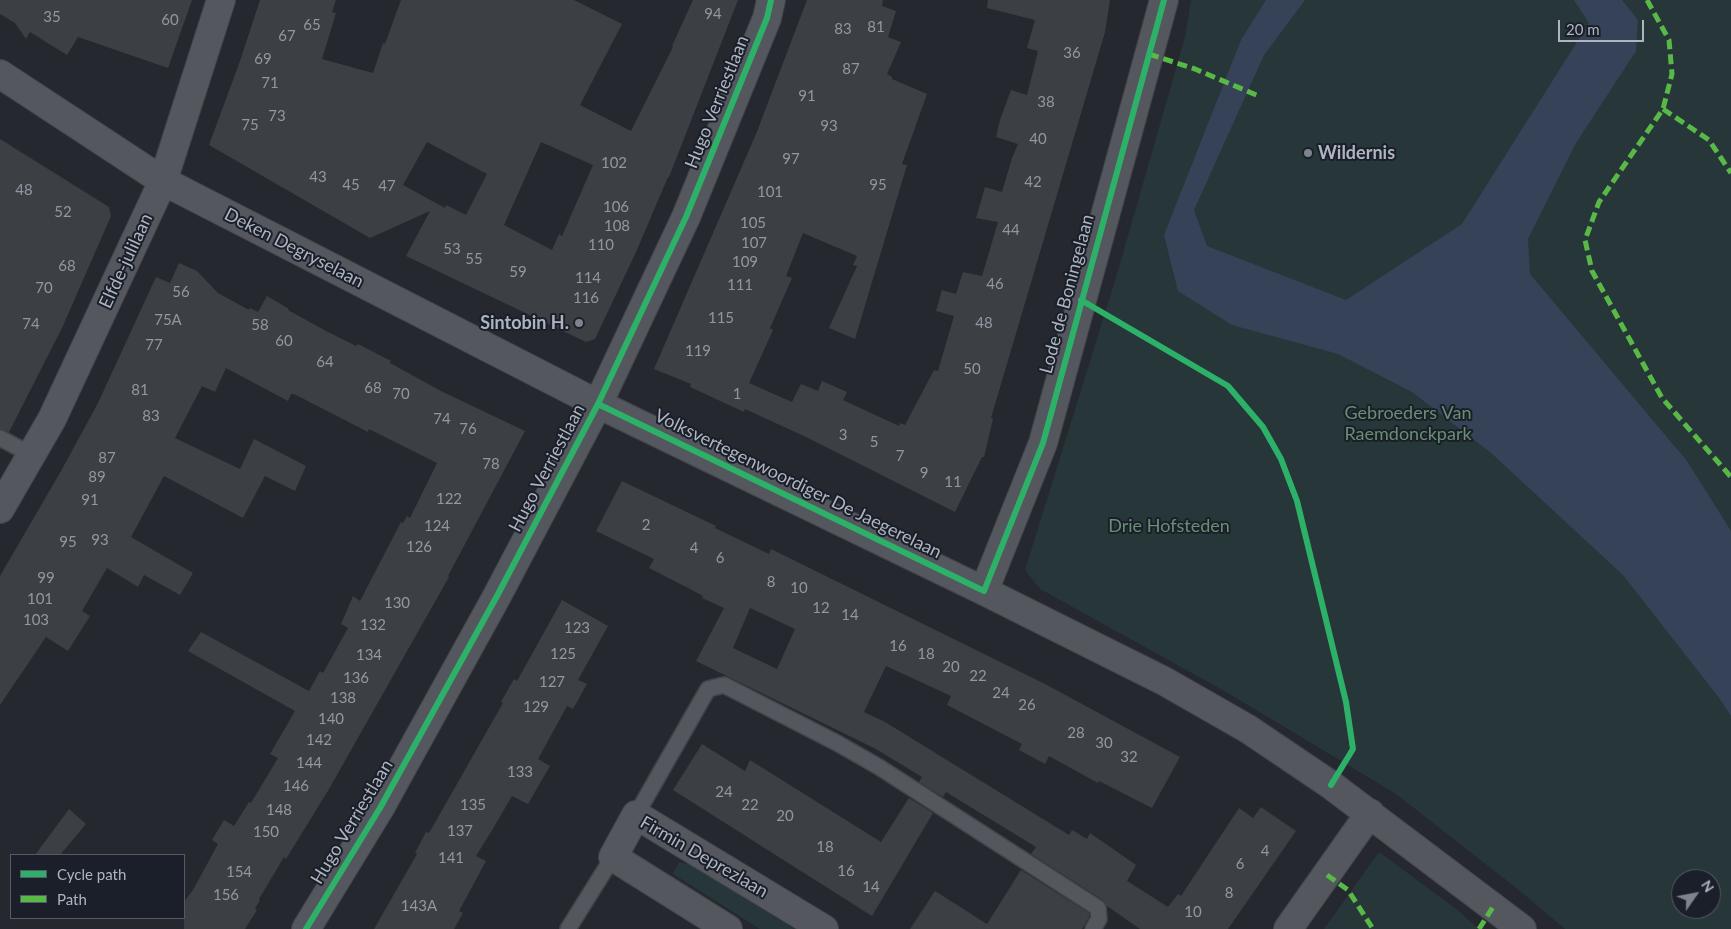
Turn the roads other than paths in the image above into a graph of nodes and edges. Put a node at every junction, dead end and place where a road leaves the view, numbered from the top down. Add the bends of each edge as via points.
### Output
1 (221, 0) edge
2 (771, 0) edge
3 (1164, 0) edge
4 (0, 74) edge
5 (163, 180) junction
6 (598, 404) junction
7 (0, 438) edge
8 (32, 455) junction
9 (0, 509) edge
10 (984, 591) junction
11 (1370, 813) junction
12 (636, 815) junction
13 (613, 857) junction
14 (306, 929) edge
15 (568, 929) edge
16 (728, 929) edge
17 (824, 929) edge
18 (1093, 929) edge
19 (1288, 929) edge
20 (1522, 929) edge

1 - 5 street, Elfde-julilaan
2 - 6 street, Hugo Verriestlaan via 767,18 686,217
3 - 10 street, Lode de Boningelaan via 1042,443
4 - 5 street, Deken Degryselaan
5 - 6 street, Deken Degryselaan
5 - 8 street, Elfde-julilaan via 52,419
6 - 10 street, Volksvertegenwoordiger De Jaegerelaan
6 - 14 street, Hugo Verriestlaan via 380,808
7 - 8 lane
8 - 9 street, Elfde-julilaan
10 - 11 street, Volksvertegenwoordiger De Jaegerelaan via 1164,681 1255,734
11 - 19 street
11 - 20 street, Volksvertegenwoordiger De Jaegerelaan
12 - 13 street, Firmin Deprezlaan
12 - 17 street, Firmin Deprezlaan
12 - 18 lane via 708,689 724,685 879,767 1098,908 1099,919
13 - 15 lane
13 - 16 street

